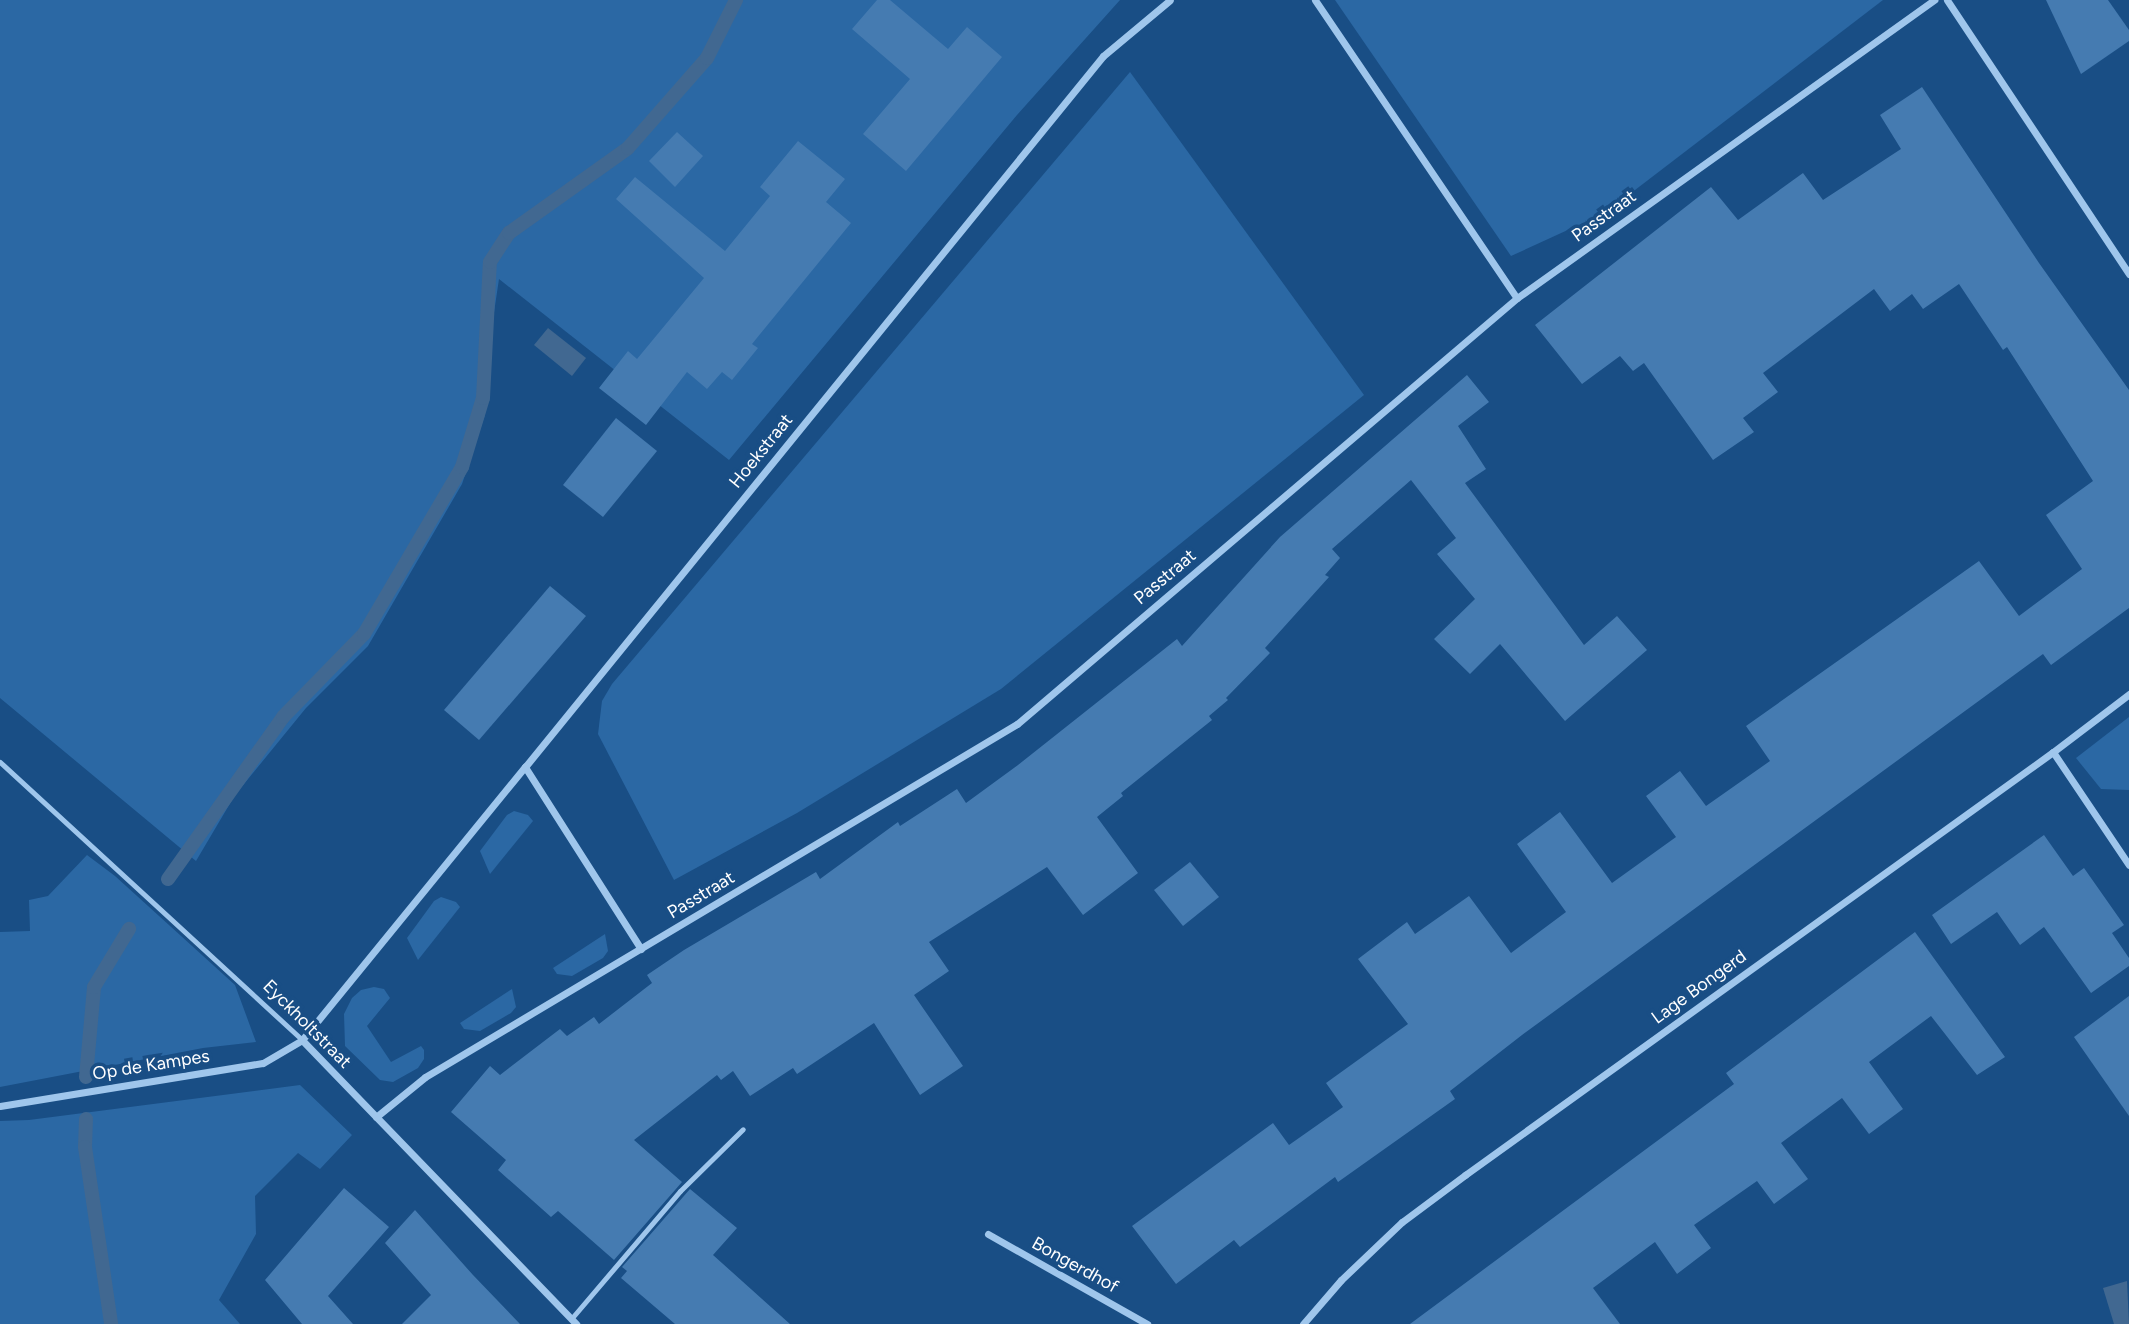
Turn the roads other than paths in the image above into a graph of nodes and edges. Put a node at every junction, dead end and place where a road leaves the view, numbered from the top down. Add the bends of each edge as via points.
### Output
1 (1170, 0) edge
2 (1315, 0) edge
3 (1934, 0) edge
4 (1947, 0) edge
5 (2129, 274) edge
6 (1517, 298) junction
7 (2129, 694) edge
8 (2053, 752) junction
9 (0, 762) edge
10 (525, 767) junction
11 (2129, 865) edge
12 (641, 949) junction
13 (302, 1040) junction
14 (0, 1106) edge
15 (376, 1117) junction
16 (743, 1129) dead end
17 (988, 1234) dead end
18 (573, 1322) edge
19 (1147, 1324) edge
20 (1303, 1324) edge

1 - 10 street, Hoekstraat via 1103,56
2 - 6 street
3 - 6 street, Passtraat
4 - 5 street
6 - 12 street, Passtraat via 1017,724
7 - 8 street, Lage Bongerd
8 - 11 street
8 - 20 street, Lage Bongerd via 1454,1182 1402,1222
9 - 13 lane, Eyckholtstraat
10 - 12 street
10 - 13 street, Hoekstraat
12 - 15 street, Passtraat via 425,1077
13 - 14 street, Op de Kampes via 263,1063
13 - 15 street, Eyckholtstraat
15 - 18 street, Eyckholtstraat
16 - 18 lane via 680,1191
17 - 19 street, Bongerdhof

